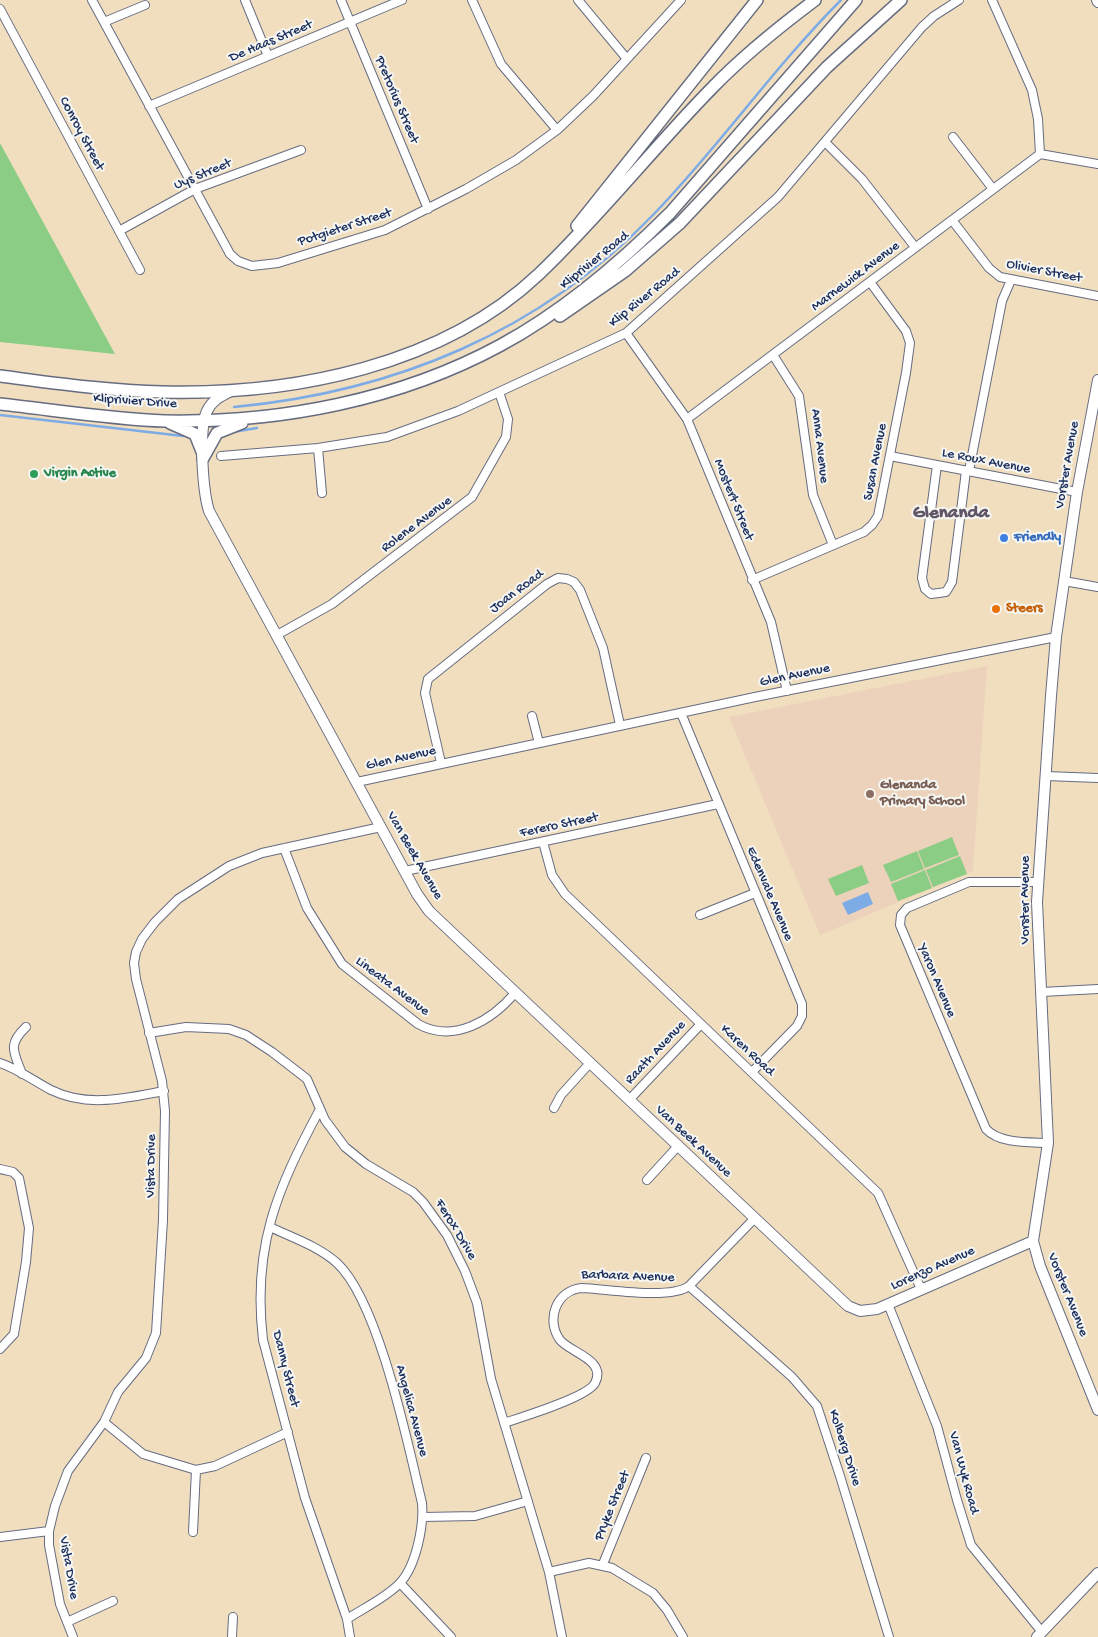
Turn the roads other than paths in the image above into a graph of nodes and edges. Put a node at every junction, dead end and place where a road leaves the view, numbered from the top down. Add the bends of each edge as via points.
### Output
1 (92, 0) edge
2 (245, 0) edge
3 (341, 0) edge
4 (402, 0) edge
5 (472, 0) edge
6 (578, 0) edge
7 (681, 0) edge
8 (757, 0) edge
9 (815, 0) edge
10 (856, 0) edge
11 (901, 0) edge
12 (959, 0) edge
13 (992, 0) edge
14 (144, 5) dead end
15 (0, 9) edge
16 (104, 22) junction
17 (350, 22) junction
18 (268, 56) junction
19 (628, 59) junction
20 (149, 106) junction
21 (557, 130) junction
22 (952, 137) dead end
23 (825, 142) junction
24 (301, 150) dead end
25 (1040, 154) junction
26 (1098, 164) edge
27 (194, 189) junction
28 (993, 189) junction
29 (428, 209) junction
30 (952, 220) junction
31 (119, 231) junction
32 (915, 247) junction
33 (556, 256) junction
34 (140, 270) dead end
35 (1011, 280) junction
36 (870, 282) junction
37 (1098, 296) edge
38 (522, 332) junction
39 (626, 333) junction
40 (773, 355) junction
41 (0, 376) edge
42 (1098, 380) edge
43 (230, 391) junction
44 (499, 392) junction
45 (0, 404) edge
46 (268, 416) junction
47 (204, 420) junction
48 (687, 420) junction
49 (166, 421) junction
50 (318, 448) junction
51 (203, 456) junction
52 (221, 456) dead end
53 (890, 456) junction
54 (937, 465) junction
55 (968, 471) junction
56 (1076, 492) junction
57 (322, 493) dead end
58 (833, 545) junction
59 (752, 580) junction
60 (1064, 581) junction
61 (1098, 587) edge
62 (277, 634) junction
63 (1056, 637) junction
64 (787, 691) junction
65 (680, 713) junction
66 (532, 716) dead end
67 (620, 726) junction
68 (539, 742) junction
69 (441, 763) junction
70 (1046, 776) junction
71 (1098, 778) edge
72 (357, 782) junction
73 (718, 804) junction
74 (382, 827) junction
75 (543, 842) junction
76 (284, 848) junction
77 (405, 871) junction
78 (1038, 882) junction
79 (755, 893) junction
80 (700, 915) dead end
81 (1098, 989) edge
82 (1042, 992) junction
83 (516, 993) junction
84 (700, 1024) junction
85 (26, 1027) dead end
86 (149, 1033) junction
87 (0, 1063) edge
88 (590, 1063) junction
89 (752, 1072) junction
90 (22, 1074) junction
91 (164, 1091) junction
92 (629, 1100) junction
93 (554, 1108) dead end
94 (320, 1109) junction
95 (1048, 1143) junction
96 (678, 1146) junction
97 (0, 1169) edge
98 (647, 1180) dead end
99 (754, 1219) junction
100 (270, 1227) junction
101 (1033, 1241) junction
102 (689, 1286) junction
103 (921, 1288) junction
104 (844, 1303) joint
105 (888, 1304) junction
106 (0, 1349) edge
107 (1098, 1410) edge
108 (104, 1422) junction
109 (504, 1423) junction
110 (288, 1432) junction
111 (646, 1458) dead end
112 (196, 1470) junction
113 (528, 1501) junction
114 (423, 1517) junction
115 (49, 1531) junction
116 (193, 1532) dead end
117 (0, 1537) edge
118 (603, 1564) junction
119 (549, 1572) junction
120 (1098, 1573) edge
121 (400, 1583) junction
122 (113, 1601) dead end
123 (232, 1617) dead end
124 (347, 1619) junction
125 (66, 1622) junction
126 (1039, 1634) edge
127 (73, 1637) edge
128 (232, 1637) edge
129 (350, 1637) edge
130 (451, 1637) edge
131 (562, 1637) edge
132 (683, 1637) edge
133 (889, 1637) edge

1 - 16 street, Potgieter Street
2 - 18 street
3 - 17 street, Pretorius Street
4 - 17 street, De Haas Street
5 - 21 street via 501,64
6 - 19 street
7 - 19 street, Potgieter Street
8 - 33 main road
9 - 33 main road, Kliprivier Road via 772,32 712,88 604,208
10 - 38 main road, Kliprivier Road via 670,213 608,272
11 - 38 main road via 827,67 661,241 582,302 542,326
12 - 23 street, Klip River Road via 922,28
13 - 25 street via 1032,90
14 - 16 street
15 - 31 street, Conroy Street
16 - 20 street, Potgieter Street
17 - 18 street, De Haas Street
17 - 29 street, Pretorius Street
18 - 20 street, De Haas Street
19 - 21 street, Potgieter Street
20 - 27 street, Potgieter Street
21 - 29 street, Potgieter Street via 516,160
22 - 28 street
23 - 32 street via 862,179
23 - 39 street, Klip River Road via 768,207
24 - 27 street, Uys Street
25 - 26 street
25 - 28 street, Marnewick Avenue
27 - 29 street, Potgieter Street via 230,254 255,267 369,236
27 - 31 street, Uys Street
28 - 30 street, Marnewick Avenue
30 - 32 street, Marnewick Avenue
30 - 35 street, Olivier Street via 992,272
31 - 34 street, Conroy Street
32 - 36 street, Marnewick Avenue
33 - 43 main road, Kliprivier Road via 496,308 429,345 392,360 341,374
35 - 37 street, Olivier Street
35 - 55 street via 1002,301
36 - 40 street, Marnewick Avenue
36 - 53 street, Susan Avenue via 906,331 910,343
38 - 46 main road, Kliprivier Road via 479,356 408,384 331,406
39 - 44 street, Klip River Road
39 - 48 street, Mostert Street
40 - 48 street, Marnewick Avenue
40 - 58 street, Anna Avenue via 799,396 813,496
41 - 43 main road, Kliprivier Drive via 120,390
42 - 56 street, Vorster Avenue
43 - 47 street via 211,405
44 - 50 street, Klip River Road via 387,437
44 - 62 street, Rolene Avenue via 508,418 506,437 472,497 332,604
45 - 49 main road, Kliprivier Drive
46 - 47 main road, Kliprivier Drive
46 - 51 main road via 221,430
47 - 49 main road, Kliprivier Drive
47 - 51 street, Van Beek Avenue
48 - 59 street, Mostert Street
49 - 51 main road via 195,434
50 - 52 street, Klip River Road
50 - 57 street
51 - 62 street, Van Beek Avenue via 204,490 209,511
53 - 54 street, Le Roux Avenue
53 - 58 street, Susan Avenue via 880,510 872,525 864,532
54 - 55 street, Le Roux Avenue
54 - 55 street via 922,578 925,589 931,594 946,592 952,582
55 - 56 street, Le Roux Avenue
56 - 60 street, Vorster Avenue
58 - 59 street, Susan Avenue
59 - 64 street, Mostert Street via 773,628
60 - 61 street
60 - 63 street, Vorster Avenue
62 - 72 street, Van Beek Avenue
63 - 64 street, Glen Avenue
63 - 70 street, Vorster Avenue
64 - 65 street, Glen Avenue
65 - 67 street, Glen Avenue
65 - 73 street, Edenvale Avenue
66 - 68 street
67 - 68 street, Glen Avenue
67 - 69 street, Joan Road via 606,656 583,598 574,582 558,578 428,680 425,693
68 - 69 street, Glen Avenue
69 - 72 street, Glen Avenue
70 - 71 street
70 - 78 street, Vorster Avenue
72 - 74 street, Van Beek Avenue
73 - 75 street, Ferero Street
73 - 79 street, Edenvale Avenue
74 - 76 street, Vista Drive
74 - 77 street, Van Beek Avenue
75 - 77 street, Ferero Street
75 - 84 street, Karen Road via 559,888
76 - 83 street, Lineata Avenue via 307,908 337,957 352,973 418,1024 436,1032 468,1027 492,1016
76 - 86 street, Vista Drive via 229,866 178,899 147,933 134,963
77 - 83 street, Van Beek Avenue via 430,911
78 - 82 street, Vorster Avenue
78 - 95 street, Yaron Avenue via 969,882 907,908 901,916 900,926 986,1129 1004,1139
79 - 80 street
79 - 89 street, Edenvale Avenue via 802,1010 797,1026
81 - 82 street
82 - 95 street, Vorster Avenue
83 - 88 street, Van Beek Avenue
84 - 89 street, Karen Road
84 - 92 street, Raath Avenue
85 - 90 street via 13,1046
86 - 91 street, Vista Drive
86 - 94 street, Ferox Drive via 186,1027 240,1032 304,1076
87 - 90 street
88 - 92 street, Van Beek Avenue
88 - 93 street via 561,1095
89 - 103 street, Karen Road via 878,1193
90 - 91 street via 80,1100
91 - 108 street, Vista Drive via 164,1193 156,1333 146,1358 118,1392
92 - 96 street, Van Beek Avenue
94 - 100 street, Danny Street via 286,1175
94 - 109 street, Ferox Drive via 353,1155 419,1197 453,1244 476,1303
95 - 101 street, Vorster Avenue
96 - 98 street
96 - 99 street, Van Beek Avenue
97 - 106 street via 13,1172 19,1178 29,1228 14,1334
99 - 102 street, Barbara Avenue
99 - 104 street, Van Beek Avenue
100 - 110 street, Danny Street via 261,1264 260,1315 263,1340
100 - 114 street, Angelica Avenue via 323,1253 336,1263 354,1286 383,1358 412,1462
101 - 103 street, Lorenzo Avenue
101 - 107 street, Vorster Avenue via 1038,1261
102 - 109 street, Barbara Avenue via 671,1293 582,1288 565,1293 555,1310 557,1332 563,1343 595,1367 598,1372 595,1384 581,1395
102 - 133 street, Kolberg Drive via 792,1377 816,1406
103 - 105 street, Lorenzo Avenue
104 - 105 street, Lorenzo Avenue via 865,1311
105 - 126 street, Van Wyk Road via 937,1426 972,1544
108 - 112 street via 143,1454
108 - 115 street, Vista Drive via 68,1471
109 - 113 street, Ferox Drive
110 - 112 street via 222,1463
110 - 124 street, Danny Street via 313,1523
111 - 118 street, Pryke Street
112 - 116 street
113 - 114 street via 474,1516
113 - 119 street, Ferox Drive
114 - 121 street, Angelica Avenue via 406,1576
115 - 117 street
115 - 125 street, Vista Drive via 51,1559
118 - 119 street via 589,1563
118 - 132 street via 653,1593
119 - 131 street, Ferox Drive
120 - 126 street
121 - 124 street, Angelica Avenue
121 - 130 street
122 - 125 street
123 - 128 street
124 - 129 street, Danny Street
125 - 127 street, Vista Drive

